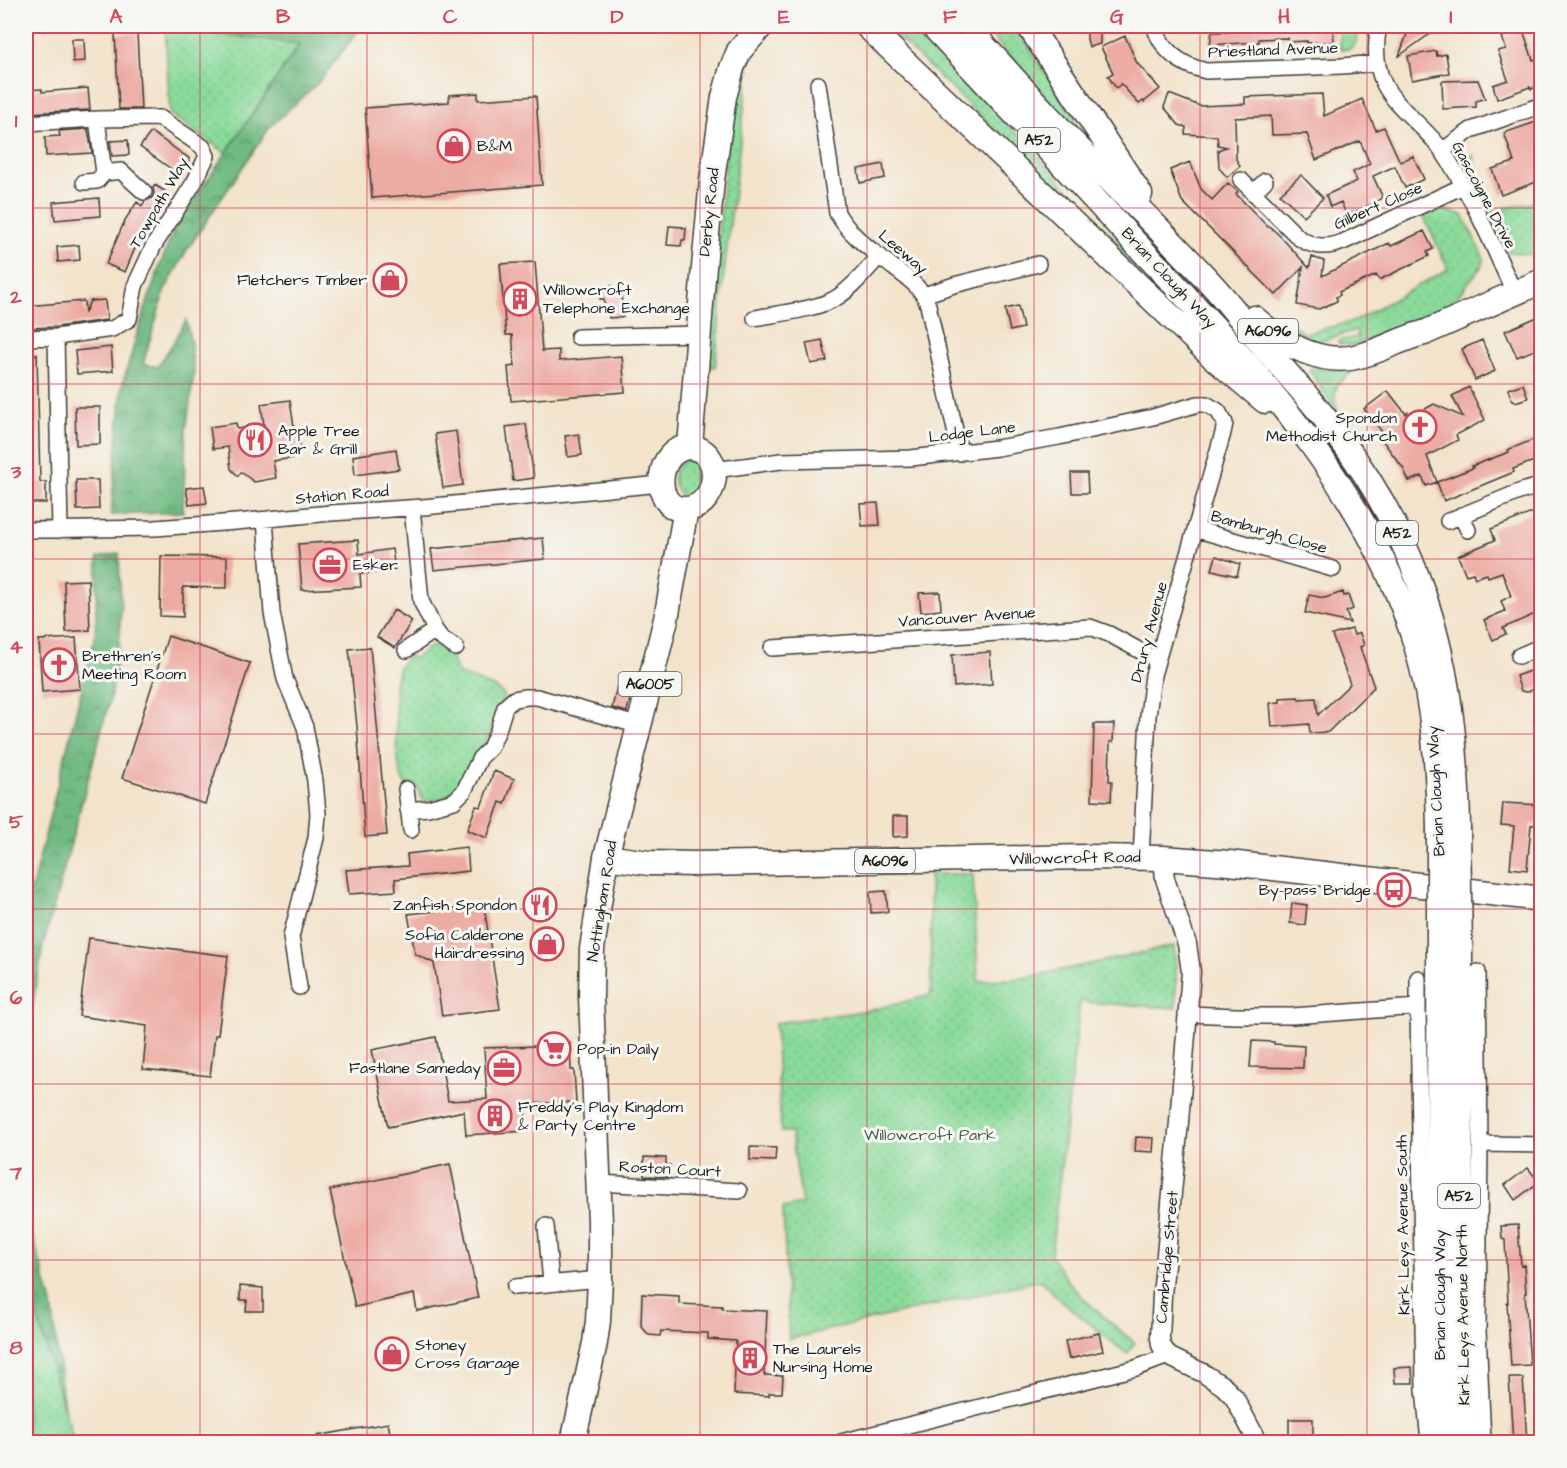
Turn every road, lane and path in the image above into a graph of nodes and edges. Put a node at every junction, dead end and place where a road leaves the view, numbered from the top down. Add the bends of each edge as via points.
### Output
1 (742, 26) edge
2 (761, 26) edge
3 (867, 26) edge
4 (933, 26) edge
5 (966, 26) edge
6 (1029, 26) edge
7 (1154, 26) edge
8 (1379, 26) edge
9 (739, 51) junction
10 (1377, 63) junction
11 (818, 84) dead end
12 (1542, 105) edge
13 (97, 119) junction
14 (26, 123) edge
15 (1442, 151) junction
16 (104, 173) junction
17 (1241, 180) dead end
18 (1265, 181) dead end
19 (84, 182) dead end
20 (1463, 186) junction
21 (144, 192) dead end
22 (1253, 193) junction
23 (1167, 237) junction
24 (880, 256) junction
25 (1038, 264) dead end
26 (1542, 281) edge
27 (1216, 290) junction
28 (1514, 292) junction
29 (924, 295) junction
30 (755, 318) dead end
31 (698, 334) junction
32 (56, 337) junction
33 (578, 337) dead end
34 (26, 338) edge
35 (1224, 420) joint
36 (1295, 424) junction
37 (690, 447) junction
38 (960, 453) junction
39 (714, 470) junction
40 (661, 484) junction
41 (1542, 485) edge
42 (412, 508) junction
43 (686, 509) junction
44 (265, 520) junction
45 (1196, 529) junction
46 (26, 530) edge
47 (60, 530) junction
48 (1468, 530) dead end
49 (1333, 569) dead end
50 (435, 630) junction
51 (456, 648) dead end
52 (772, 648) dead end
53 (406, 650) dead end
54 (1158, 660) junction
55 (640, 726) junction
56 (406, 789) dead end
57 (408, 810) junction
58 (1449, 829) junction
59 (411, 830) dead end
60 (606, 856) junction
61 (1152, 858) junction
62 (1542, 899) edge
63 (1450, 950) junction
64 (1478, 972) dead end
65 (1418, 978) dead end
66 (299, 987) dead end
67 (1418, 1007) junction
68 (1188, 1014) junction
69 (1480, 1144) junction
70 (1542, 1145) edge
71 (598, 1183) junction
72 (739, 1191) dead end
73 (546, 1226) dead end
74 (600, 1279) junction
75 (551, 1284) junction
76 (515, 1287) dead end
77 (1168, 1356) junction
78 (573, 1443) edge
79 (841, 1443) edge
80 (1256, 1443) edge
81 (1429, 1443) edge
82 (1444, 1443) edge
83 (1464, 1443) edge
84 (1483, 1443) edge

1 - 9 main road, Derby Road
2 - 9 main road, Derby Road
3 - 36 main road via 1214,358
4 - 36 main road, Brian Clough Way / A52 via 1206,317
5 - 23 main road, Brian Clough Way / A52
6 - 23 main road
7 - 10 street, Priestland Avenue via 1172,56 1206,71
8 - 10 street, Gascoigne Drive
9 - 31 main road, Derby Road via 724,98 713,172
10 - 15 street, Gascoigne Drive via 1392,96
11 - 24 street, Leeway via 837,213
12 - 15 street via 1471,130
13 - 14 street
13 - 16 street
13 - 32 street, Towpath Way via 160,118 203,147 207,156 153,247 135,286 129,319 112,329
15 - 20 street, Gascoigne Drive
16 - 19 street via 98,180
16 - 21 street via 121,171
17 - 22 street, Gilbert Close
18 - 22 street
20 - 22 street, Gilbert Close via 1343,242 1324,247 1299,238
20 - 28 street, Gascoigne Drive
23 - 27 main road, Brian Clough Way / A52
24 - 29 street, Leeway
24 - 30 street via 834,300
25 - 29 street
26 - 28 main road, A6096
27 - 28 main road, A6096 via 1286,343 1340,359 1355,358 1424,333
27 - 58 main road, Brian Clough Way / A52 via 1336,432 1372,484 1409,558 1434,626 1451,708 1458,781
29 - 38 street, Leeway
31 - 33 street
31 - 37 main road, Derby Road
32 - 34 street, Towpath Way
32 - 47 street
35 - 38 street, Lodge Lane via 1213,407 1198,404 1059,437
35 - 45 street, Drury Avenue
36 - 58 main road, Brian Clough Way / A52 via 1366,529 1408,624 1422,668
37 - 39 main road via 706,455
37 - 40 main road via 675,451 667,460
38 - 39 street, Lodge Lane via 781,461
39 - 43 main road via 710,493 702,502
40 - 42 street, Station Road
40 - 43 main road via 670,504
41 - 48 street via 1455,518
42 - 44 street, Station Road
42 - 50 street via 421,601
43 - 55 main road, Nottingham Road / A6005 via 666,619
44 - 47 street, Station Road
44 - 66 street via 272,613 285,679 305,727 318,814 316,838 291,937
45 - 49 street, Bamburgh Close
45 - 54 street, Drury Avenue
46 - 47 street, Station Road
50 - 51 street
50 - 53 street
52 - 54 street, Vancouver Avenue via 1090,627
54 - 61 street, Drury Avenue via 1148,717
55 - 57 street via 537,697 514,699 506,707 490,748 480,758 464,791 454,801
55 - 60 main road, Nottingham Road / A6005
56 - 57 street
57 - 59 street
58 - 63 main road, Brian Clough Way / A52, bridge
60 - 61 main road, Willowcroft Road / A6096 via 649,863 695,864
60 - 71 main road, Nottingham Road / A6005 via 592,949
61 - 62 main road, Willowcroft Road / A6096 via 1229,863
61 - 68 street, Cambridge Street via 1165,879 1190,958
63 - 82 main road, Brian Clough Way / A52 via 1440,1281
63 - 83 main road, Brian Clough Way / A52
64 - 69 street, Kirk Leys Avenue North
65 - 67 street, Kirk Leys Avenue South
67 - 68 street via 1292,1016
67 - 81 street, Kirk Leys Avenue South via 1424,1389
68 - 77 street, Cambridge Street via 1161,1317 1161,1345
69 - 70 street
69 - 84 street, Kirk Leys Avenue North via 1478,1330
71 - 72 street, Roston Court
71 - 74 main road, Nottingham Road / A6005
73 - 75 street
74 - 75 street
74 - 78 main road, Nottingham Road / A6005 via 595,1343
75 - 76 street
77 - 79 street via 1136,1368
77 - 80 street via 1223,1386 1234,1397

